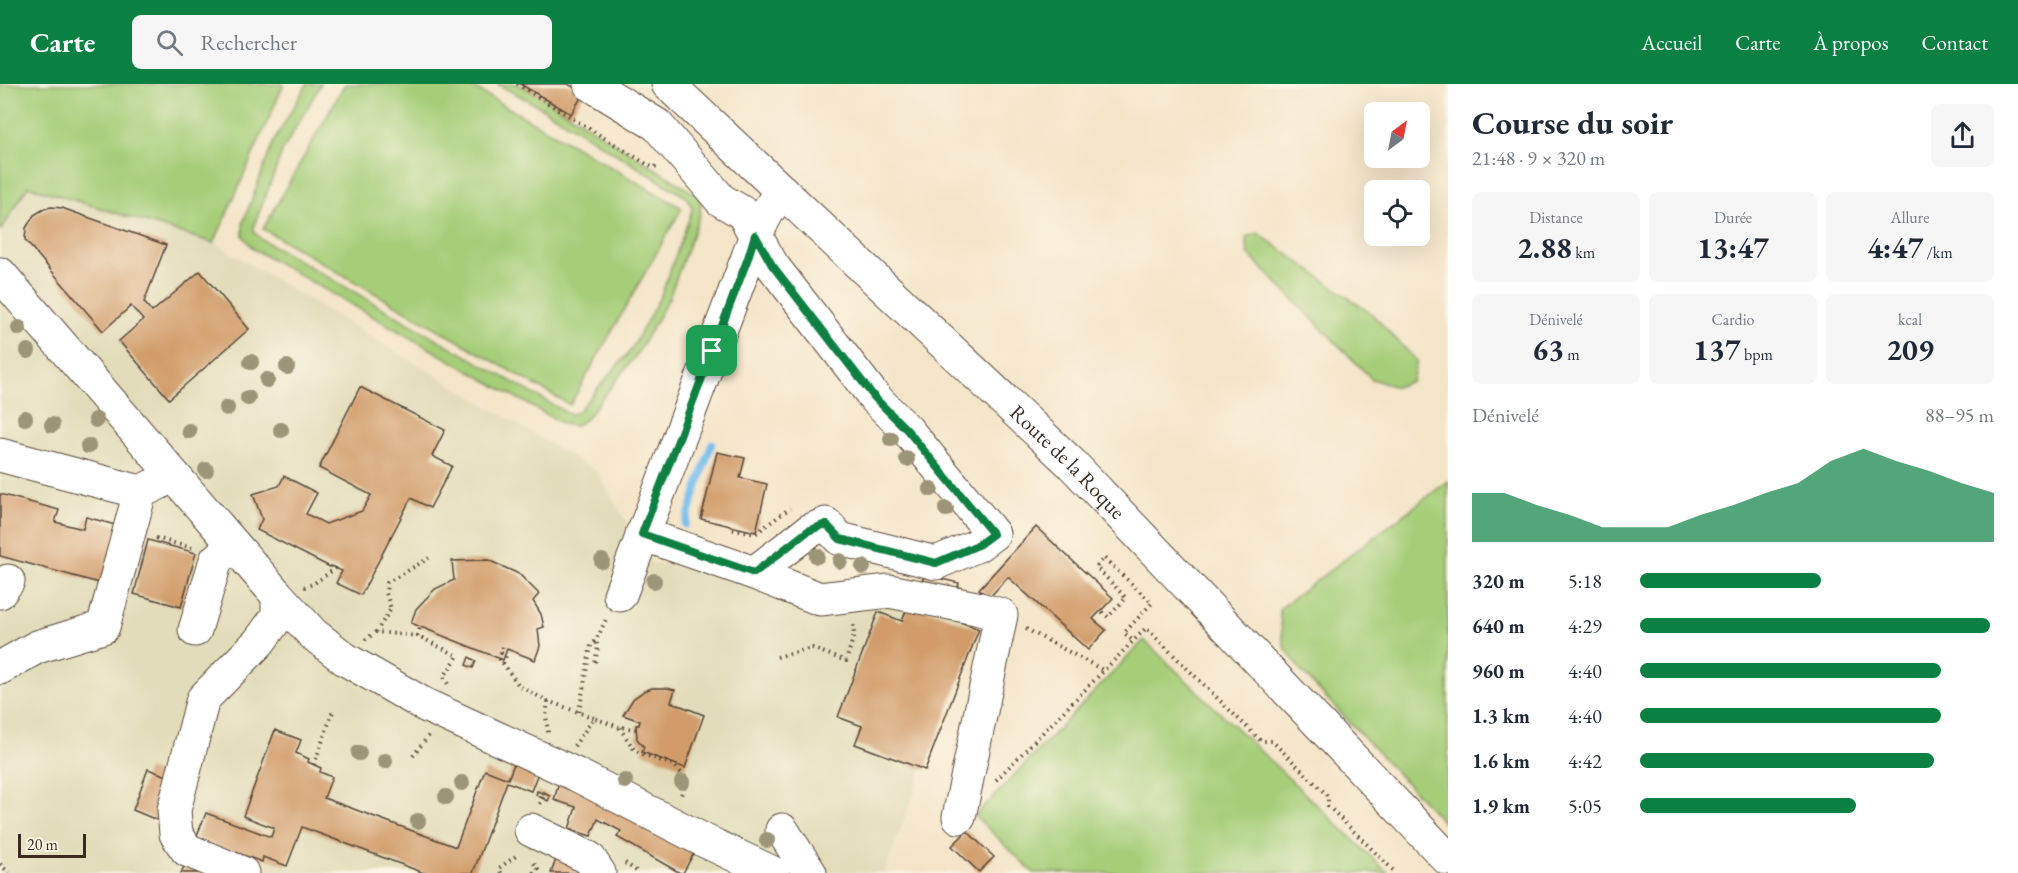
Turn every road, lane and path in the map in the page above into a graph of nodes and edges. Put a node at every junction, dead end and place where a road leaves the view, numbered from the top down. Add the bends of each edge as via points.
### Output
1 (517, 84) edge
2 (590, 84) edge
3 (668, 84) edge
4 (662, 162) dead end
5 (782, 191) junction
6 (755, 235) junction
7 (0, 274) edge
8 (0, 454) edge
9 (175, 475) junction
10 (140, 492) junction
11 (790, 508) dead end
12 (731, 526) dead end
13 (642, 534) junction
14 (146, 536) dead end
15 (233, 545) junction
16 (196, 549) dead end
17 (429, 558) dead end
18 (336, 568) dead end
19 (754, 573) junction
20 (625, 580) dead end
21 (278, 596) junction
22 (850, 596) junction
23 (1102, 612) dead end
24 (1001, 615) junction
25 (603, 626) dead end
26 (420, 627) dead end
27 (195, 630) dead end
28 (376, 632) junction
29 (418, 636) junction
30 (596, 641) junction
31 (1133, 641) junction
32 (502, 647) dead end
33 (458, 656) dead end
34 (777, 657) dead end
35 (345, 659) junction
36 (595, 662) dead end
37 (0, 668) edge
38 (1103, 670) junction
39 (548, 701) junction
40 (333, 711) dead end
41 (579, 712) junction
42 (594, 718) junction
43 (548, 727) dead end
44 (619, 727) junction
45 (434, 729) dead end
46 (636, 729) dead end
47 (580, 738) dead end
48 (413, 756) dead end
49 (314, 765) dead end
50 (991, 784) dead end
51 (959, 817) dead end
52 (667, 821) junction
53 (782, 830) dead end
54 (528, 840) joint
55 (1448, 859) edge
56 (0, 864) edge
57 (633, 868) dead end
58 (9, 873) edge
59 (242, 873) edge
60 (501, 873) edge
61 (598, 873) edge
62 (639, 873) edge
63 (773, 873) edge
64 (810, 873) edge
65 (1396, 873) edge

1 - 4 path via 654,168
2 - 6 street via 657,125 721,200 743,213
3 - 5 street, Route de la Roque
5 - 6 street
5 - 55 street, Route de la Roque via 1072,464
6 - 13 street
6 - 19 street via 772,265 875,398 907,430 993,534 978,545 936,563 840,539 826,524 808,531
7 - 9 street
8 - 10 street
9 - 10 street
9 - 15 street
10 - 37 street via 102,627 37,647
11 - 12 path via 755,534
13 - 19 street
13 - 20 street
14 - 16 path
15 - 21 street
15 - 27 street via 216,560
17 - 28 path via 387,583 391,609
18 - 21 path via 313,584
19 - 22 street via 820,599
21 - 35 street via 313,634
21 - 59 street via 278,616 259,642 203,699 174,810 176,834 187,850
22 - 24 street via 889,591
22 - 34 path via 854,635 846,661 812,648
23 - 31 path via 1108,617 1126,598 1096,567 1104,558 1152,603 1124,633
24 - 38 path
24 - 51 street
25 - 30 path
26 - 29 path
28 - 29 path
28 - 35 path
29 - 33 path
30 - 36 path
30 - 41 path via 591,645
31 - 38 path
31 - 65 path via 1146,628 1262,741 1272,741 1328,796 1328,807
32 - 39 path via 501,653 506,656 503,663 520,687
35 - 52 street via 424,705
38 - 50 path
39 - 41 path
39 - 43 path
40 - 49 path
41 - 42 path
42 - 44 path
42 - 47 path
44 - 46 path
44 - 52 path via 634,751 673,765 685,777 684,788
45 - 48 path
52 - 63 street
53 - 64 street
54 - 60 path via 499,868
54 - 61 street via 589,858
56 - 58 path
57 - 62 path

